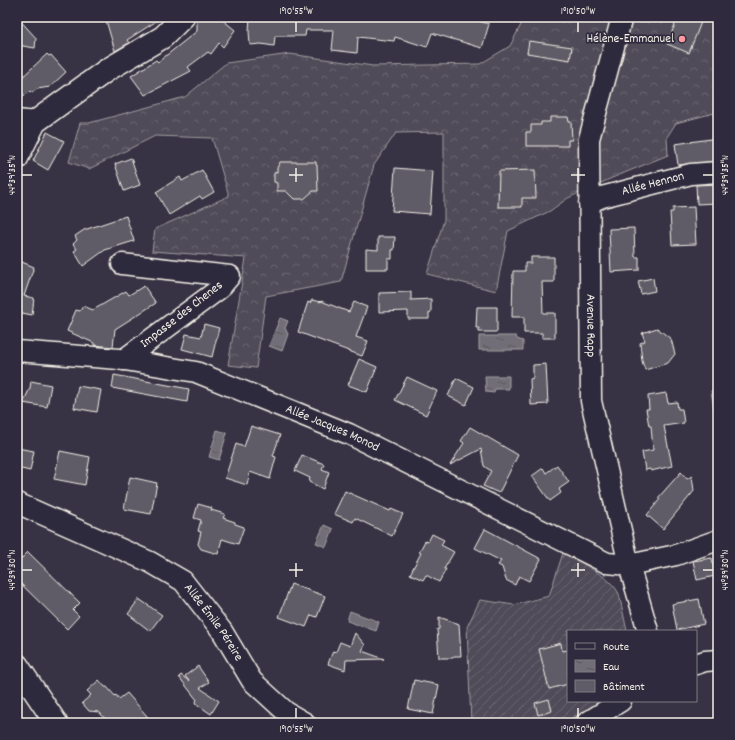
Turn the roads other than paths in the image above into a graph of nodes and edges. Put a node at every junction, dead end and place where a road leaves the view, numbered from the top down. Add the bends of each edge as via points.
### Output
1 (183, 17) edge
2 (622, 17) edge
3 (26, 121) edge
4 (17, 158) edge
5 (718, 172) edge
6 (589, 203) junction
7 (122, 264) dead end
8 (17, 350) edge
9 (123, 360) junction
10 (17, 503) edge
11 (718, 540) edge
12 (629, 565) junction
13 (648, 630) edge
14 (718, 660) edge
15 (697, 664) edge
16 (17, 665) edge
17 (619, 702) edge
18 (56, 723) edge
19 (305, 723) edge
20 (586, 723) edge

1 - 3 main road via 163,37
2 - 6 street, Avenue Rapp via 589,139
3 - 4 main road
5 - 6 street, Allée Hennon via 691,174 602,197
6 - 12 street, Avenue Rapp via 591,401
7 - 9 street, Impasse des Chenes via 230,276 219,289
8 - 9 street, Allée Jacques Monod
9 - 12 street, Allée Jacques Monod via 203,374 349,434 607,563
10 - 19 street, Allée Émile Péreire via 150,562 183,581 222,631 252,681 286,712
11 - 12 street, Allée Jacques Monod via 676,555
12 - 13 street, Avenue Rapp
14 - 15 street
16 - 18 main road
17 - 20 street

